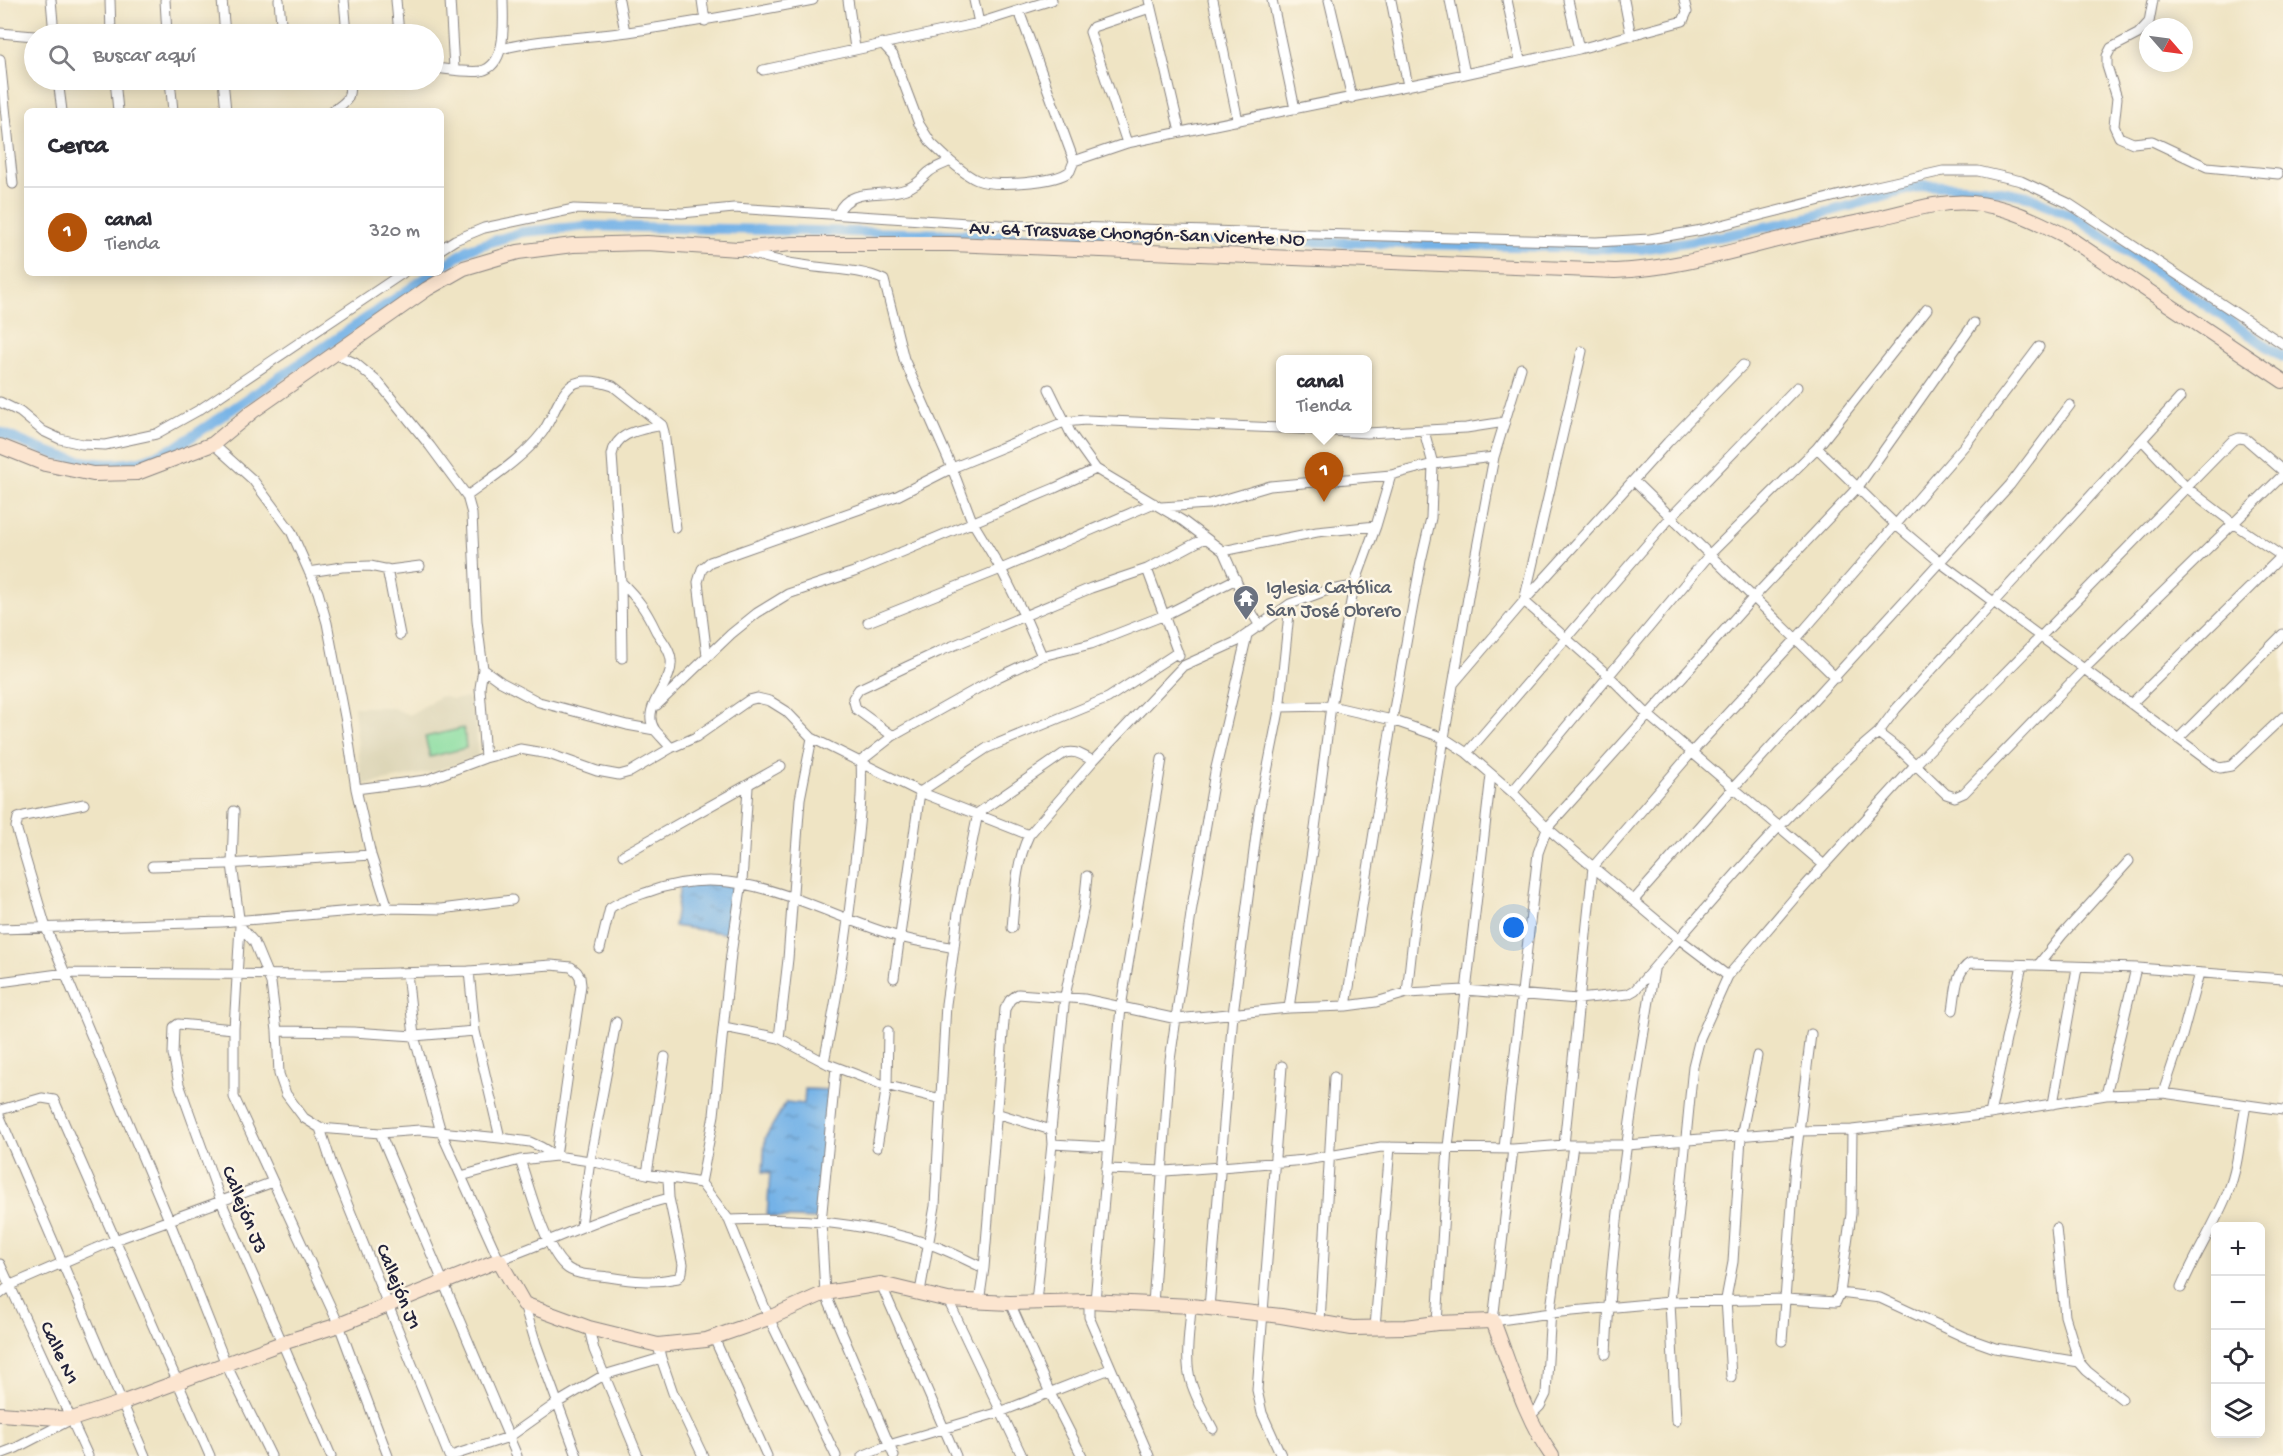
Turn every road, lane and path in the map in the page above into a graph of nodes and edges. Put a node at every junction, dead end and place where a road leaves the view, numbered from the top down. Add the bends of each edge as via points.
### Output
1 (51, 0) edge
2 (110, 0) edge
3 (165, 0) edge
4 (222, 0) edge
5 (279, 0) edge
6 (344, 0) edge
7 (396, 0) edge
8 (450, 0) edge
9 (503, 0) edge
10 (619, 0) edge
11 (702, 0) edge
12 (813, 0) edge
13 (848, 0) edge
14 (975, 0) edge
15 (1052, 0) edge
16 (1213, 0) edge
17 (1272, 0) edge
18 (1329, 0) edge
19 (1390, 0) edge
20 (1450, 0) edge
21 (1507, 0) edge
22 (1568, 0) edge
23 (1624, 0) edge
24 (1684, 0) edge
25 (2153, 0) edge
26 (1149, 4) edge
27 (1019, 11) junction
28 (705, 21) junction
29 (979, 23) junction
30 (53, 24) edge
31 (111, 24) edge
32 (166, 24) edge
33 (224, 24) edge
34 (281, 24) edge
35 (346, 24) edge
36 (398, 24) edge
37 (625, 32) junction
38 (0, 33) edge
39 (24, 35) edge
40 (1631, 36) junction
41 (882, 43) junction
42 (501, 48) junction
43 (855, 48) junction
44 (1580, 49) junction
45 (0, 59) edge
46 (1520, 61) junction
47 (444, 68) edge
48 (454, 69) junction
49 (763, 70) dead end
50 (1465, 74) junction
51 (1408, 86) junction
52 (59, 90) edge
53 (116, 90) edge
54 (171, 90) edge
55 (224, 90) edge
56 (350, 90) edge
57 (1352, 98) junction
58 (62, 108) edge
59 (118, 108) edge
60 (173, 108) edge
61 (226, 108) edge
62 (337, 108) edge
63 (1295, 109) junction
64 (1238, 121) junction
65 (1180, 132) junction
66 (1127, 143) junction
67 (1074, 161) junction
68 (950, 162) junction
69 (2278, 174) dead end
70 (13, 184) dead end
71 (838, 213) junction
72 (444, 247) edge
73 (738, 249) junction
74 (399, 276) edge
75 (1927, 309) dead end
76 (1974, 323) dead end
77 (2283, 344) edge
78 (2039, 347) dead end
79 (1582, 351) dead end
80 (335, 354) junction
81 (1743, 365) dead end
82 (1521, 368) dead end
83 (2283, 381) edge
84 (1797, 387) dead end
85 (1049, 390) dead end
86 (2180, 398) dead end
87 (0, 402) edge
88 (2070, 405) dead end
89 (1064, 422) junction
90 (1505, 422) junction
91 (662, 425) junction
92 (1276, 428) edge
93 (1424, 431) junction
94 (1372, 433) edge
95 (2143, 441) junction
96 (213, 444) junction
97 (0, 447) edge
98 (1817, 448) junction
99 (1494, 457) junction
100 (1433, 464) junction
101 (952, 468) junction
102 (1096, 469) junction
103 (2283, 473) edge
104 (1391, 475) junction
105 (1634, 481) junction
106 (1858, 487) junction
107 (2186, 487) junction
108 (467, 496) junction
109 (1157, 505) junction
110 (1670, 518) junction
111 (972, 521) junction
112 (2234, 524) junction
113 (1896, 525) junction
114 (1376, 526) junction
115 (676, 528) dead end
116 (1205, 538) junction
117 (1223, 551) junction
118 (1710, 554) junction
119 (2283, 556) edge
120 (1941, 563) junction
121 (420, 566) dead end
122 (387, 569) junction
123 (1001, 569) junction
124 (1147, 569) junction
125 (309, 572) junction
126 (1236, 579) junction
127 (621, 582) junction
128 (1354, 585) junction
129 (1754, 597) junction
130 (1524, 601) junction
131 (1995, 603) junction
132 (1290, 604) junction
133 (1165, 615) junction
134 (1025, 617) junction
135 (868, 622) dead end
136 (1260, 626) junction
137 (2283, 634) edge
138 (400, 635) dead end
139 (1247, 635) junction
140 (2039, 636) junction
141 (1567, 638) junction
142 (1796, 639) junction
143 (1178, 652) junction
144 (707, 656) junction
145 (1041, 656) junction
146 (622, 658) dead end
147 (1183, 666) junction
148 (483, 669) junction
149 (2084, 669) junction
150 (1609, 676) junction
151 (1836, 678) junction
152 (1453, 683) junction
153 (2131, 704) junction
154 (1331, 706) junction
155 (1279, 707) junction
156 (651, 710) junction
157 (1648, 715) junction
158 (2283, 717) edge
159 (1392, 720) junction
160 (655, 730) junction
161 (1878, 733) junction
162 (893, 736) junction
163 (812, 738) junction
164 (1444, 738) junction
165 (2178, 739) junction
166 (671, 748) junction
167 (1692, 752) junction
168 (1467, 753) junction
169 (484, 758) junction
170 (1162, 759) dead end
171 (861, 761) junction
172 (1093, 761) junction
173 (1915, 765) junction
174 (782, 766) dead end
175 (1491, 775) junction
176 (748, 787) junction
177 (1734, 787) junction
178 (356, 789) junction
179 (920, 792) junction
180 (1512, 792) junction
181 (84, 804) dead end
182 (234, 811) dead end
183 (978, 813) junction
184 (1780, 826) junction
185 (1547, 828) junction
186 (1029, 835) junction
187 (371, 855) junction
188 (623, 855) dead end
189 (2129, 861) dead end
190 (231, 864) junction
191 (1824, 865) junction
192 (152, 866) dead end
193 (1593, 867) junction
194 (1087, 876) dead end
195 (742, 882) junction
196 (793, 897) junction
197 (512, 900) dead end
198 (1634, 900) junction
199 (388, 908) junction
200 (848, 919) junction
201 (239, 922) junction
202 (46, 928) junction
203 (1012, 928) dead end
204 (0, 929) edge
205 (900, 937) junction
206 (1678, 938) junction
207 (954, 948) junction
208 (600, 950) dead end
209 (2022, 964) junction
210 (2039, 964) junction
211 (1654, 968) junction
212 (2077, 968) junction
213 (2136, 968) junction
214 (469, 971) junction
215 (268, 973) junction
216 (407, 973) junction
217 (66, 974) junction
218 (2199, 974) junction
219 (236, 975) junction
220 (1728, 976) junction
221 (894, 978) dead end
222 (2283, 979) edge
223 (0, 982) edge
224 (1465, 990) junction
225 (1407, 993) junction
226 (1522, 995) junction
227 (1065, 996) junction
228 (1578, 999) junction
229 (1346, 1006) junction
230 (1120, 1007) junction
231 (1289, 1008) junction
232 (1953, 1010) dead end
233 (1233, 1014) junction
234 (1177, 1019) junction
235 (616, 1022) dead end
236 (724, 1027) junction
237 (234, 1029) junction
238 (888, 1030) dead end
239 (277, 1031) junction
240 (475, 1031) junction
241 (1811, 1034) dead end
242 (414, 1036) junction
243 (779, 1038) junction
244 (1757, 1056) dead end
245 (665, 1057) dead end
246 (824, 1062) junction
247 (1282, 1066) dead end
248 (836, 1067) junction
249 (1334, 1077) dead end
250 (887, 1085) junction
251 (2163, 1093) junction
252 (2106, 1095) junction
253 (941, 1099) junction
254 (2054, 1104) junction
255 (2246, 1105) junction
256 (2282, 1106) edge
257 (0, 1110) edge
258 (996, 1113) junction
259 (1990, 1114) junction
260 (0, 1117) edge
261 (320, 1128) junction
262 (1051, 1130) junction
263 (1852, 1130) junction
264 (1800, 1131) junction
265 (441, 1132) junction
266 (380, 1133) junction
267 (1741, 1137) junction
268 (500, 1138) junction
269 (1685, 1141) junction
270 (1052, 1144) junction
271 (1568, 1145) junction
272 (1627, 1145) junction
273 (877, 1147) dead end
274 (1107, 1147) junction
275 (1390, 1147) junction
276 (1448, 1147) junction
277 (1508, 1149) junction
278 (556, 1156) junction
279 (1331, 1156) junction
280 (520, 1160) junction
281 (590, 1161) junction
282 (1274, 1163) junction
283 (1221, 1167) junction
284 (1106, 1169) junction
285 (1162, 1171) junction
286 (647, 1174) junction
287 (461, 1176) junction
288 (668, 1178) junction
289 (273, 1182) junction
290 (701, 1184) junction
291 (669, 1198) junction
292 (221, 1201) junction
293 (169, 1220) junction
294 (729, 1220) junction
295 (821, 1222) junction
296 (581, 1226) junction
297 (2056, 1228) dead end
298 (115, 1239) junction
299 (548, 1242) junction
300 (929, 1244) junction
301 (499, 1260) junction
302 (62, 1263) junction
303 (0, 1264) edge
304 (984, 1268) junction
305 (443, 1283) junction
306 (881, 1284) junction
307 (11, 1286) junction
308 (2181, 1288) dead end
309 (920, 1292) junction
310 (825, 1293) junction
311 (1840, 1293) junction
312 (0, 1294) edge
313 (1726, 1299) junction
314 (1786, 1299) junction
315 (948, 1300) junction
316 (1092, 1301) junction
317 (979, 1302) junction
318 (1036, 1302) junction
319 (1670, 1302) junction
320 (1010, 1303) junction
321 (388, 1304) junction
322 (524, 1304) junction
323 (1153, 1304) junction
324 (1191, 1306) junction
325 (1209, 1308) junction
326 (1608, 1308) junction
327 (1551, 1313) junction
328 (1262, 1314) junction
329 (769, 1318) junction
330 (1320, 1322) junction
331 (1493, 1322) junction
332 (1437, 1323) junction
333 (339, 1325) junction
334 (1376, 1327) junction
335 (589, 1328) junction
336 (714, 1338) junction
337 (1782, 1341) dead end
338 (282, 1343) junction
339 (659, 1352) junction
340 (1606, 1354) dead end
341 (2079, 1362) junction
342 (226, 1364) junction
343 (1110, 1369) junction
344 (604, 1375) junction
345 (1731, 1377) dead end
346 (177, 1381) junction
347 (1050, 1393) junction
348 (2122, 1399) dead end
349 (557, 1402) junction
350 (122, 1403) junction
351 (1000, 1412) junction
352 (0, 1414) edge
353 (1530, 1416) junction
354 (72, 1419) junction
355 (1676, 1421) dead end
356 (944, 1430) junction
357 (1213, 1430) dead end
358 (509, 1437) junction
359 (889, 1445) junction
360 (18, 1452) edge
361 (0, 1454) edge
362 (1281, 1455) edge
363 (88, 1456) edge
364 (145, 1456) edge
365 (210, 1456) edge
366 (271, 1456) edge
367 (331, 1456) edge
368 (388, 1456) edge
369 (450, 1456) edge
370 (517, 1456) edge
371 (577, 1456) edge
372 (638, 1456) edge
373 (703, 1456) edge
374 (767, 1456) edge
375 (836, 1456) edge
376 (862, 1456) edge
377 (894, 1456) edge
378 (956, 1456) edge
379 (1022, 1456) edge
380 (1082, 1456) edge
381 (1149, 1456) edge
382 (1552, 1456) edge

1 - 30 street
2 - 31 street
3 - 32 street
4 - 33 street
5 - 34 street
6 - 35 street
7 - 36 street
8 - 48 street
9 - 42 street
10 - 37 street
11 - 28 street
12 - 28 street
13 - 43 street
14 - 29 street
15 - 27 street
16 - 64 street
17 - 63 street
18 - 57 street
19 - 51 street
20 - 50 street
21 - 46 street
22 - 44 street
23 - 40 street
24 - 40 street via 1687,12 1683,21
25 - 69 street via 2149,22 2138,34 2111,48 2107,56 2117,98 2114,126 2119,137 2133,143 2152,141 2207,167
26 - 65 street
26 - 66 street via 1093,27 1090,32
27 - 29 street
27 - 67 street
28 - 37 street
29 - 41 street
37 - 42 street
38 - 39 street
40 - 44 street
41 - 43 street
41 - 68 street via 893,56 919,124
42 - 48 street via 494,64 481,71
43 - 49 street
44 - 46 street
45 - 70 street
46 - 50 street
47 - 48 street
50 - 51 street
51 - 57 street
52 - 58 street
53 - 59 street
54 - 60 street
55 - 61 street
56 - 62 street via 346,102
57 - 63 street
63 - 64 street
64 - 65 street
65 - 66 street
66 - 67 street
67 - 68 street via 1067,174 1005,184 978,180
68 - 71 street via 931,170 904,190 853,197
71 - 72 street via 734,208 682,213 574,209 484,228
71 - 77 street via 999,225 1596,242 1650,239 1702,230 1942,171 1978,171 2021,181 2068,203
73 - 80 street, Av. 64 Trasvase Chongón-San Vicente NO via 647,243 573,245 518,252 464,268 427,289
73 - 83 street, Av. 64 Trasvase Chongón-San Vicente NO via 792,244 951,244 1646,270 1940,204 1971,202 2029,217 2066,236
73 - 101 street via 771,260 870,274 884,280 904,358
74 - 87 street via 199,410 156,434 129,442 82,444 43,431
75 - 98 street
76 - 106 street
78 - 113 street via 1965,445
79 - 130 street
80 - 96 street, Av. 64 Trasvase Chongón-San Vicente NO
80 - 108 street via 355,363 379,383
81 - 105 street
82 - 90 street
84 - 110 street
85 - 89 street
86 - 95 street
88 - 120 street via 2010,485
89 - 92 street
89 - 101 street
89 - 102 street
90 - 93 street
90 - 99 street
91 - 108 street via 613,386 580,382 565,391 547,427 519,458
91 - 115 street
91 - 127 street via 626,434 614,447
93 - 94 street
93 - 100 street
95 - 107 street
95 - 131 street
96 - 97 street, Av. 64 Trasvase Chongón-San Vicente NO via 137,473 93,474 45,464
96 - 125 street via 253,480 291,531
98 - 106 street
98 - 118 street
99 - 100 street
99 - 152 street
100 - 104 street
100 - 159 street via 1431,518
101 - 111 street
101 - 144 street via 881,502 710,562 702,569 698,582
102 - 109 street
102 - 111 street
103 - 107 street via 2246,439 2239,438
103 - 112 street
104 - 109 street via 1270,486 1209,504
104 - 114 street
105 - 110 street
105 - 130 street
106 - 113 street
106 - 129 street
107 - 112 street
107 - 140 street
108 - 148 street via 472,514
109 - 116 street
109 - 123 street
110 - 118 street
110 - 141 street
111 - 123 street
111 - 144 street via 854,572 788,594 757,613
112 - 119 street
112 - 149 street
113 - 120 street
113 - 142 street
114 - 117 street via 1317,532
114 - 128 street
116 - 117 street
116 - 124 street
117 - 126 street
118 - 129 street
118 - 150 street
119 - 153 street
120 - 131 street
120 - 151 street
121 - 122 street
122 - 125 street via 342,567
122 - 138 street
123 - 134 street
123 - 135 street
124 - 133 street
124 - 134 street
125 - 178 street via 327,622
126 - 133 street
126 - 136 street
127 - 146 street
127 - 156 street via 650,616 671,660 668,676
128 - 132 street
128 - 154 street
129 - 142 street
129 - 157 street
130 - 141 street
130 - 152 street
131 - 140 street
131 - 161 street
132 - 136 street
132 - 155 street
133 - 143 street
133 - 145 street via 1091,644
134 - 145 street
134 - 162 street via 859,689 853,698 856,709
136 - 139 street
137 - 165 street
139 - 147 street
139 - 234 street via 1215,772
140 - 149 street
140 - 173 street
141 - 150 street
141 - 168 street
142 - 151 street
142 - 167 street
143 - 147 street
143 - 179 street via 1108,698 987,748
144 - 156 street
145 - 162 street
147 - 172 street
148 - 160 street via 539,702
148 - 169 street via 480,688
149 - 153 street
149 - 173 street via 1964,793 1955,797 1946,794
150 - 157 street
150 - 180 street
151 - 177 street
152 - 164 street
153 - 165 street
154 - 155 street
154 - 159 street
154 - 231 street
155 - 233 street via 1259,812
156 - 160 street
157 - 167 street
157 - 185 street
158 - 165 street via 2225,768 2215,766
159 - 164 street
159 - 229 street
160 - 166 street
161 - 173 street
161 - 184 street via 1845,760
162 - 171 street
163 - 166 street via 786,711 758,698 748,700 696,736
163 - 171 street
163 - 196 street via 800,799
164 - 168 street
164 - 225 street
166 - 169 street via 618,775 520,749
167 - 177 street
167 - 193 street
168 - 175 street
169 - 178 street via 426,780
170 - 230 street
171 - 179 street
171 - 200 street via 863,789
172 - 183 street via 1078,752 1063,754
172 - 186 street
173 - 191 street
174 - 176 street
175 - 180 street
175 - 224 street
176 - 188 street
176 - 195 street
177 - 184 street
177 - 198 street
178 - 187 street
179 - 183 street
179 - 205 street
180 - 185 street
181 - 202 street via 24,816 16,823
182 - 190 street
183 - 186 street
183 - 207 street
184 - 191 street
184 - 206 street
185 - 193 street
185 - 226 street via 1538,853
186 - 203 street via 1018,865
187 - 190 street
187 - 199 street
189 - 210 street
190 - 192 street
190 - 201 street
191 - 220 street
193 - 198 street
193 - 228 street
194 - 227 street
195 - 196 street
195 - 208 street via 676,883 615,904 608,913
195 - 236 street
196 - 200 street
196 - 243 street
197 - 199 street via 441,909
198 - 206 street
199 - 201 street
200 - 205 street
200 - 246 street
201 - 202 street
201 - 215 street via 254,942
201 - 219 street
202 - 204 street
202 - 217 street
205 - 207 street
205 - 221 street
206 - 211 street
206 - 220 street
207 - 253 street via 946,1004
209 - 210 street
209 - 232 street via 1970,963 1964,967 1959,973
209 - 259 street
210 - 212 street
211 - 228 street via 1628,994
211 - 272 street
212 - 213 street
212 - 254 street
213 - 218 street
213 - 252 street
214 - 216 street
214 - 240 street
214 - 278 street via 551,965 571,968 580,977
215 - 216 street
215 - 219 street
215 - 239 street
216 - 242 street
217 - 219 street
217 - 223 street
217 - 293 street
218 - 222 street
218 - 251 street
219 - 237 street
220 - 269 street via 1696,1051
224 - 225 street
224 - 226 street
224 - 276 street
225 - 229 street
226 - 228 street
226 - 277 street
227 - 230 street
227 - 258 street via 1018,994 1010,1000 1005,1009
227 - 262 street
228 - 271 street
229 - 231 street
230 - 234 street
230 - 274 street
231 - 233 street
233 - 234 street
233 - 283 street
234 - 285 street
235 - 281 street
236 - 243 street
236 - 290 street
237 - 289 street via 234,1097
237 - 292 street, Callejón J3 via 178,1024 172,1033 179,1084
238 - 250 street
239 - 242 street
239 - 261 street via 279,1074 286,1094 304,1118
240 - 242 street
240 - 268 street
241 - 264 street
242 - 265 street
243 - 246 street
244 - 267 street
245 - 286 street
246 - 248 street
247 - 282 street
248 - 250 street
248 - 295 street
249 - 279 street
250 - 253 street
250 - 273 street
251 - 252 street
251 - 255 street
252 - 254 street
253 - 300 street via 936,1196
254 - 259 street
255 - 256 street
255 - 308 street via 2228,1192
257 - 298 street via 42,1098 54,1100
258 - 262 street
258 - 304 street
259 - 263 street
260 - 302 street
261 - 266 street
261 - 321 street, Callejón J1
262 - 270 street
263 - 264 street
263 - 311 street via 1851,1214
264 - 267 street
264 - 314 street
265 - 266 street
265 - 268 street
265 - 287 street
266 - 305 street
267 - 269 street
267 - 313 street via 1733,1262
268 - 278 street via 530,1142
269 - 272 street
269 - 319 street
270 - 274 street
270 - 318 street
271 - 272 street
271 - 277 street
271 - 327 street
272 - 326 street
274 - 284 street
275 - 276 street
275 - 279 street
275 - 334 street
276 - 277 street
276 - 332 street
277 - 331 street
278 - 280 street
278 - 281 street
279 - 282 street
279 - 330 street
280 - 287 street
280 - 299 street
281 - 286 street
281 - 296 street
282 - 283 street
282 - 328 street
283 - 285 street
283 - 325 street
284 - 285 street
284 - 316 street
285 - 323 street
286 - 288 street
287 - 301 street
288 - 290 street
288 - 291 street
289 - 292 street
289 - 333 street
290 - 294 street
291 - 296 street
291 - 299 street via 682,1264 678,1278 633,1282 574,1271 564,1266
292 - 293 street
292 - 338 street, Callejón J3
293 - 298 street
293 - 342 street
294 - 295 street
294 - 329 street
295 - 300 street
295 - 310 street
296 - 299 street
297 - 341 street via 2065,1316
298 - 302 street
298 - 346 street
299 - 301 street
300 - 304 street
300 - 309 street
301 - 305 street
301 - 322 street
302 - 307 street
302 - 350 street
303 - 307 street, Calle N1
304 - 317 street
305 - 321 street
305 - 358 street
306 - 309 street
306 - 310 street
306 - 356 street
307 - 312 street
307 - 354 street, Calle N1
309 - 315 street
310 - 329 street
310 - 359 street
311 - 314 street via 1836,1302 1830,1303
311 - 341 street via 1880,1298 1995,1348
313 - 314 street
313 - 319 street
313 - 345 street
314 - 337 street
315 - 317 street
315 - 351 street
316 - 318 street
316 - 323 street
316 - 343 street via 1089,1317
317 - 320 street
318 - 320 street
319 - 326 street
319 - 355 street
320 - 347 street
321 - 333 street
321 - 369 street, Callejón J1
322 - 335 street
322 - 349 street
323 - 324 street
324 - 325 street
324 - 357 street via 1190,1381
325 - 328 street
326 - 327 street
326 - 340 street
327 - 331 street
327 - 353 street via 1546,1394
328 - 330 street
328 - 362 street via 1257,1390 1262,1413
329 - 336 street
329 - 375 street
330 - 334 street via 1352,1328
331 - 332 street
331 - 353 street
332 - 334 street
333 - 338 street
333 - 368 street
335 - 339 street
335 - 344 street
336 - 339 street
336 - 374 street
338 - 342 street
338 - 367 street, Callejón J3
339 - 344 street
339 - 373 street via 673,1393
341 - 348 street
342 - 346 street
342 - 366 street
343 - 347 street
343 - 381 street
344 - 349 street
344 - 372 street
346 - 350 street
346 - 365 street
347 - 351 street
347 - 380 street
349 - 358 street
349 - 371 street
350 - 354 street
350 - 364 street
351 - 356 street
351 - 379 street
352 - 354 street
353 - 382 street
354 - 360 street
354 - 363 street, Calle N1
356 - 359 street
356 - 378 street
358 - 369 street
358 - 370 street
359 - 376 street
359 - 377 street
360 - 361 street

